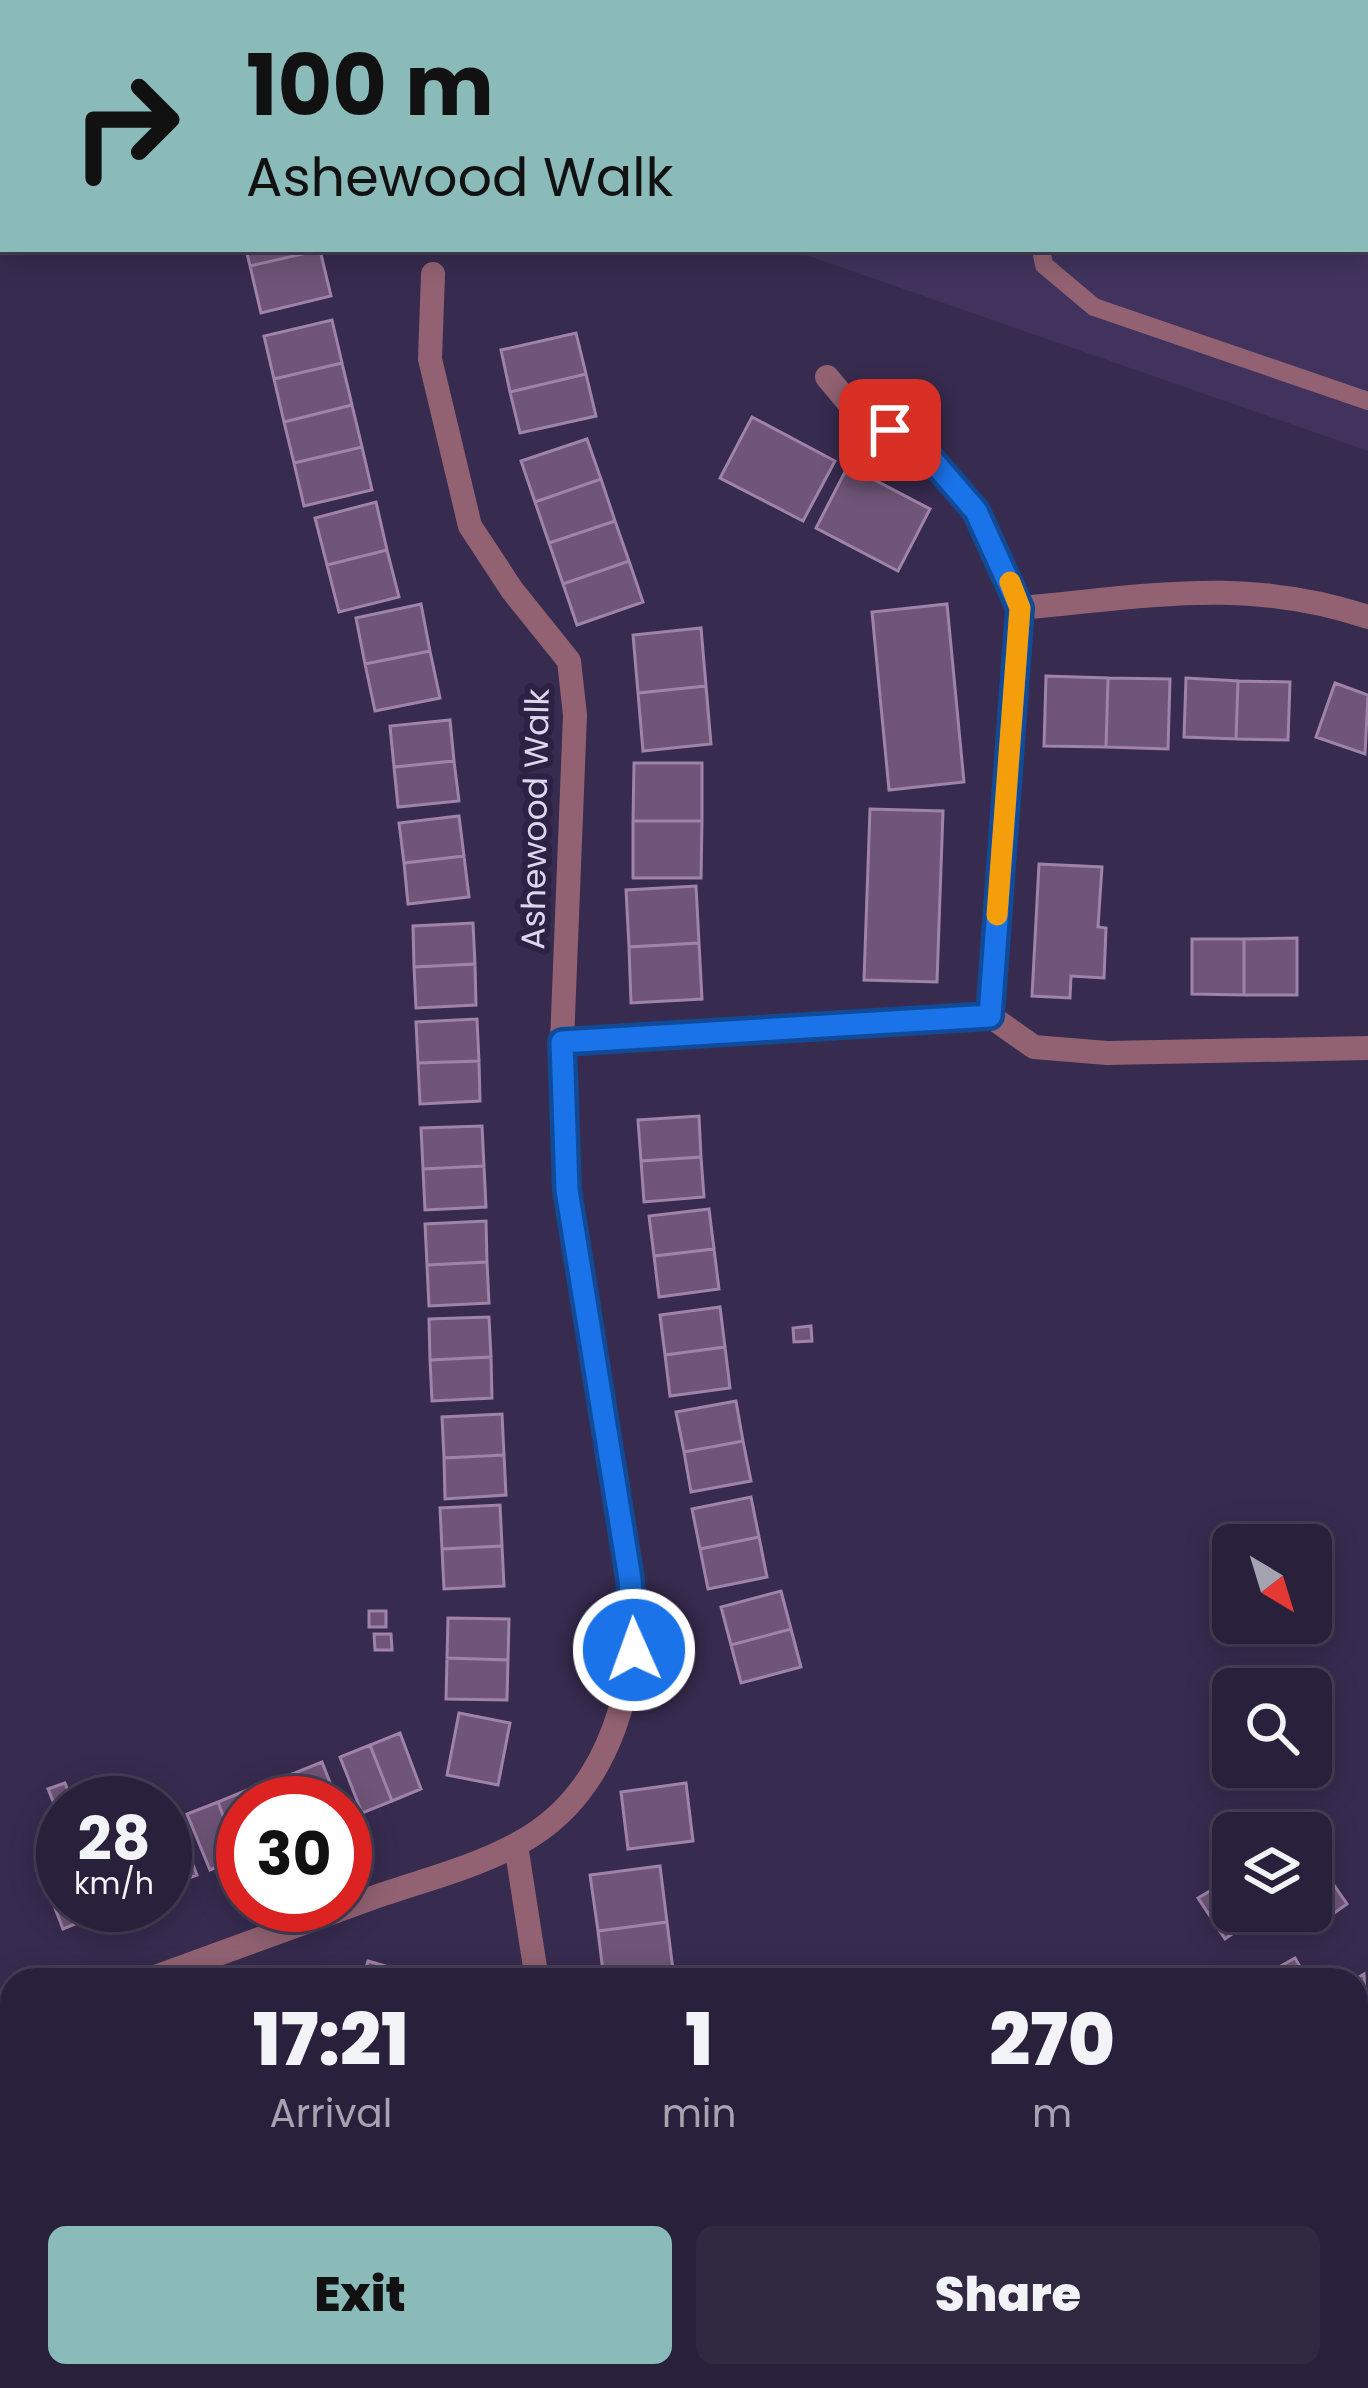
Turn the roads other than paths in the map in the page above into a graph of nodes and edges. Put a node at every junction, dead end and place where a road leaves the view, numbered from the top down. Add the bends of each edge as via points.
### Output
1 (1042, 252) edge
2 (433, 274) dead end
3 (827, 377) dead end
4 (1368, 401) edge
5 (1020, 608) junction
6 (1368, 617) edge
7 (990, 1016) junction
8 (562, 1042) junction
9 (1368, 1048) edge
10 (516, 1845) junction
11 (180, 1968) edge
12 (535, 1968) edge

1 - 4 lane via 1044,265 1094,307
2 - 8 street, Ashewood Walk via 430,359 470,526 569,661 575,716
3 - 5 street via 859,415 920,446 976,511
5 - 6 street via 1186,590 1272,592
5 - 7 street
7 - 8 street
7 - 9 street via 1034,1047
8 - 10 street, Ashewood Walk via 567,1190 636,1621 631,1678 602,1754 576,1796
10 - 11 street, Ashewood Walk
10 - 12 street

